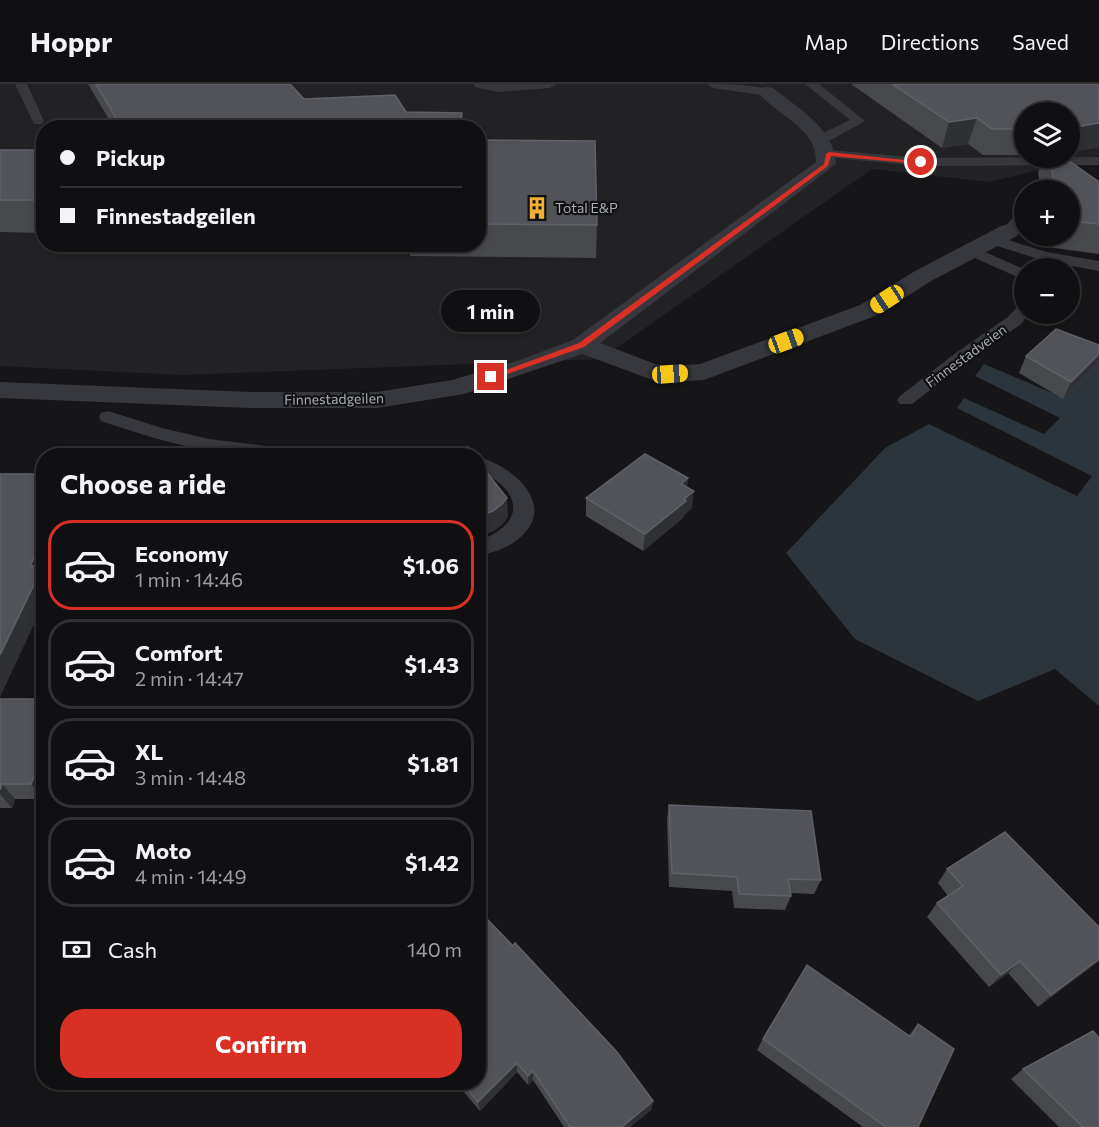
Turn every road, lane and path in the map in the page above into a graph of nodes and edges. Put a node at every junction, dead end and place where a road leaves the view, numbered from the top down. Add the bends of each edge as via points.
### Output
1 (21, 84) edge
2 (479, 84) edge
3 (550, 84) edge
4 (713, 84) edge
5 (811, 84) edge
6 (762, 88) edge
7 (38, 120) edge
8 (825, 146) junction
9 (1099, 161) edge
10 (999, 235) edge
11 (1014, 260) edge
12 (1099, 266) edge
13 (1014, 321) edge
14 (582, 345) junction
15 (0, 390) edge
16 (906, 400) dead end
17 (108, 417) dead end
18 (234, 448) edge
19 (486, 465) edge
20 (486, 546) edge

1 - 7 lane
2 - 3 lane via 498,88
4 - 6 lane
5 - 8 lane via 859,121
6 - 8 street
8 - 9 lane via 921,162
8 - 14 street, Finnestadgeilen via 826,164
10 - 11 lane
10 - 12 lane via 1029,254
10 - 14 street via 869,310 704,372 650,371
13 - 16 lane, Finnestadveien
14 - 15 street, Finnestadgeilen via 455,388 377,400 251,400
17 - 18 lane via 158,433
19 - 20 lane via 506,476 523,503 523,519 518,528

